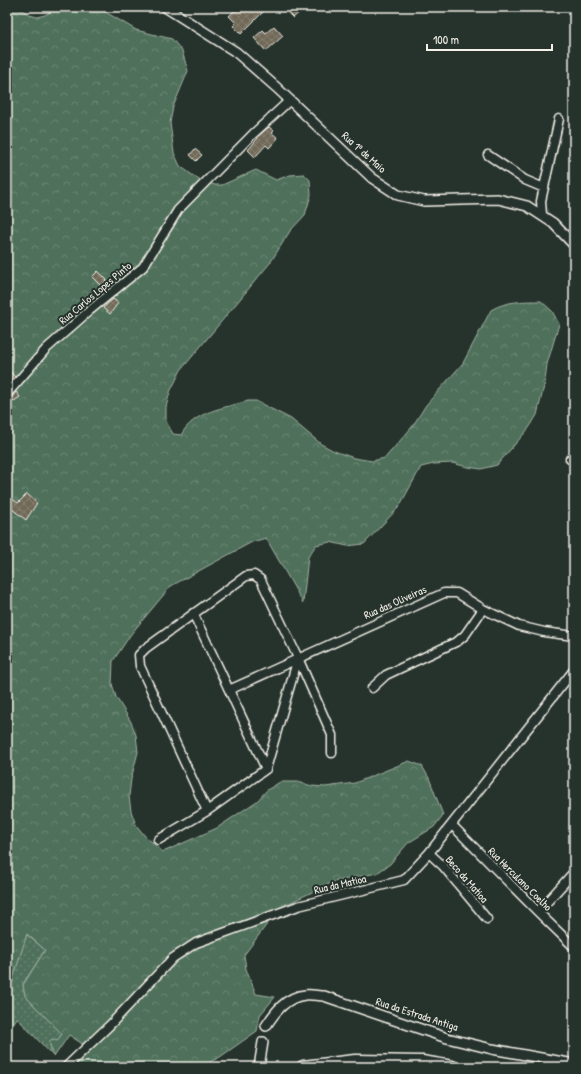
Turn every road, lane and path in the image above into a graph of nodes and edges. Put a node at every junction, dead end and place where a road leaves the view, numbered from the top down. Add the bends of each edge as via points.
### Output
1 (165, 7) edge
2 (290, 100) junction
3 (559, 119) dead end
4 (488, 155) dead end
5 (544, 188) junction
6 (542, 215) junction
7 (574, 245) edge
8 (7, 394) edge
9 (483, 609) junction
10 (193, 612) junction
11 (574, 636) edge
12 (298, 658) junction
13 (574, 670) edge
14 (372, 688) dead end
15 (229, 690) junction
16 (332, 752) dead end
17 (266, 769) junction
18 (207, 811) junction
19 (452, 825) junction
20 (158, 840) dead end
21 (429, 853) junction
22 (574, 872) edge
23 (538, 912) junction
24 (487, 920) dead end
25 (574, 947) edge
26 (266, 1026) dead end
27 (263, 1042) dead end
28 (574, 1064) edge
29 (66, 1067) edge
30 (259, 1067) edge
31 (303, 1067) edge
32 (452, 1067) edge

1 - 2 street, Rua 1º de Maio via 236,52
2 - 6 street, Rua 1º de Maio via 372,178 398,195 424,201 498,199 527,206
2 - 8 street, Rua Carlos Lopes Pinto via 178,210 143,267 46,349
3 - 5 street
4 - 5 street via 525,180
5 - 6 street via 541,201
6 - 7 street, Rua 1º de Maio
9 - 11 street, Rua das Oliveiras via 518,626
9 - 12 street, Rua das Oliveiras via 457,593 444,593
9 - 14 street via 465,635 458,640 386,675
10 - 12 street via 246,576 254,575 261,580
10 - 15 street
10 - 18 street via 139,655 140,666
12 - 15 street, Rua das Oliveiras
12 - 16 street via 332,735
12 - 17 street
13 - 19 street, Rua da Matioa
15 - 17 street
17 - 18 street
18 - 20 street
19 - 21 street, Rua da Matioa
19 - 23 street, Rua Herculano Coelho
21 - 24 street, Beco da Matioa via 443,866
21 - 29 street, Rua da Matioa via 404,880 298,906 196,942 174,958
22 - 23 street
23 - 25 street, Rua Herculano Coelho
26 - 28 street, Rua da Estrada Antiga via 275,1012 288,1001 304,995 324,996 447,1038
27 - 30 street
31 - 32 main road via 355,1061 422,1062

